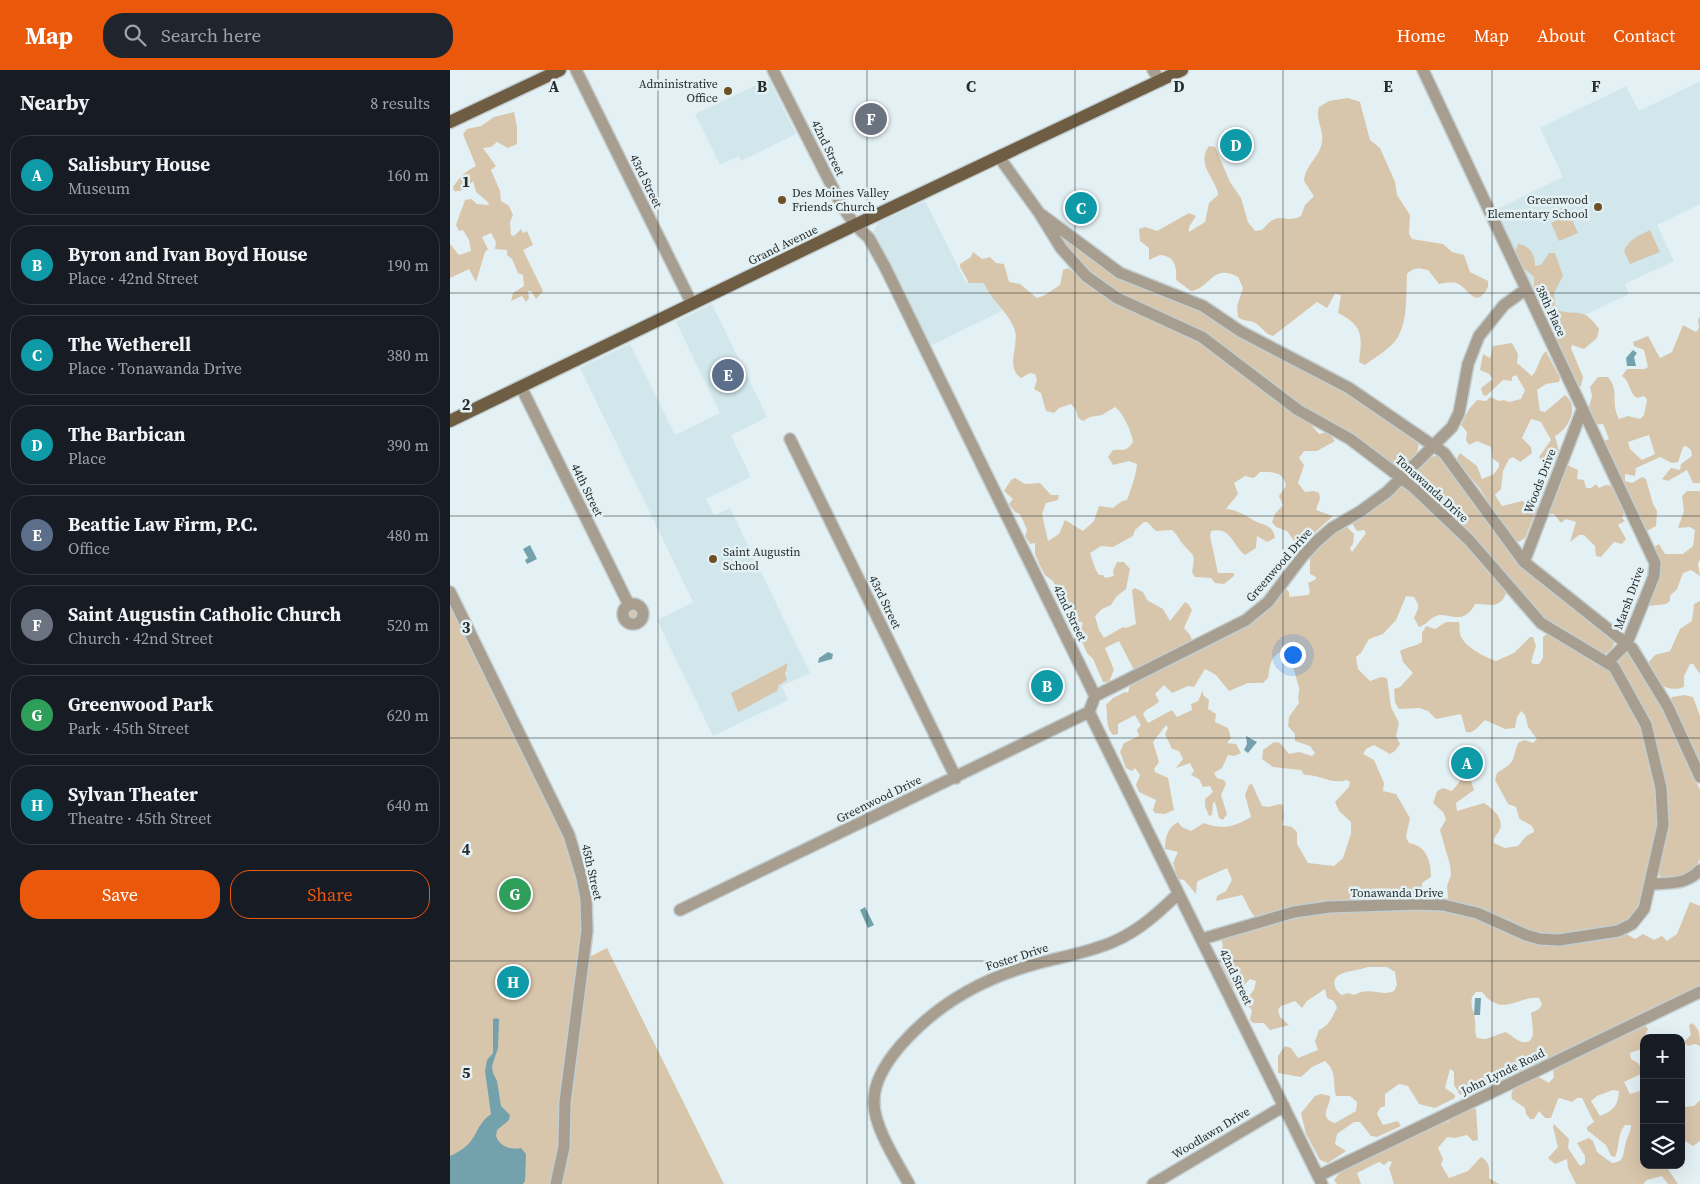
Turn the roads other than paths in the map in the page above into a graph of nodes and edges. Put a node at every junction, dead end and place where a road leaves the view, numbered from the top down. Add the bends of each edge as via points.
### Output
1 (560, 70) edge
2 (576, 70) edge
3 (773, 70) edge
4 (1182, 70) edge
5 (1423, 70) edge
6 (1156, 75) edge
7 (450, 122) edge
8 (999, 157) junction
9 (1040, 214) junction
10 (855, 225) junction
11 (1525, 290) junction
12 (692, 304) junction
13 (522, 387) junction
14 (1582, 410) junction
15 (450, 421) edge
16 (790, 440) dead end
17 (1434, 446) junction
18 (1400, 477) junction
19 (1524, 562) junction
20 (1655, 563) joint
21 (450, 592) edge
22 (629, 605) dead end
23 (1627, 643) junction
24 (1607, 663) junction
25 (1095, 696) junction
26 (1090, 712) junction
27 (1700, 777) edge
28 (956, 778) junction
29 (1700, 870) edge
30 (1650, 884) junction
31 (1178, 894) junction
32 (680, 910) dead end
33 (1202, 939) junction
34 (1700, 992) edge
35 (1284, 1106) junction
36 (1320, 1180) edge
37 (1158, 1182) edge
38 (556, 1184) edge
39 (909, 1184) edge

1 - 7 main road
2 - 12 street, 43rd Street
3 - 10 street, 42nd Street
4 - 6 main road, Grand Avenue
5 - 11 street, 38th Place via 1522,276
6 - 8 main road, Grand Avenue
8 - 9 street, Tonawanda Drive
8 - 10 main road, Grand Avenue
9 - 17 street, Tonawanda Drive via 1120,273 1203,306 1240,331 1349,388
9 - 18 street, Tonawanda Drive via 1073,263 1101,288 1202,337 1298,410 1350,439
10 - 12 main road, Grand Avenue
10 - 25 street, 42nd Street via 868,238 885,267
11 - 14 street, 38th Place
11 - 17 street, Greenwood Drive via 1504,305 1479,336 1468,364 1459,413 1452,427
12 - 13 main road, Grand Avenue
13 - 15 main road, Grand Avenue
13 - 22 street, 44th Street
14 - 19 street, Woods Drive
14 - 20 street, 38th Place
16 - 28 street, 43rd Street
17 - 18 street, Greenwood Drive
17 - 19 street, Tonawanda Drive via 1449,459
18 - 24 street, Tonawanda Drive via 1469,540 1541,623
18 - 25 street, Greenwood Drive via 1374,503 1317,541 1268,602 1246,620
19 - 23 street, Tonawanda Drive
20 - 23 street, Marsh Drive via 1654,576
21 - 38 street, 45th Street via 569,835 584,892 587,931 565,1102 564,1147
23 - 24 street
23 - 27 street, Tonawanda Drive via 1668,707
24 - 30 street, Tonawanda Drive via 1614,667 1646,725 1660,788 1663,824
25 - 26 street
26 - 28 street, Greenwood Drive
26 - 31 street, 42nd Street
28 - 32 street, Greenwood Drive
29 - 30 street via 1693,878 1681,883
30 - 33 street, Tonawanda Drive via 1644,909 1632,924 1618,931 1559,940 1526,935 1477,913 1443,905 1418,904 1329,907 1294,912
31 - 33 street, 42nd Street
31 - 39 street, Foster Drive via 1139,929 1126,936 982,983 937,1011 909,1036 878,1080 874,1102 880,1127
33 - 35 street, 42nd Street
34 - 36 street, John Lynde Road
35 - 36 street, 42nd Street
35 - 37 street, Woodlawn Drive

